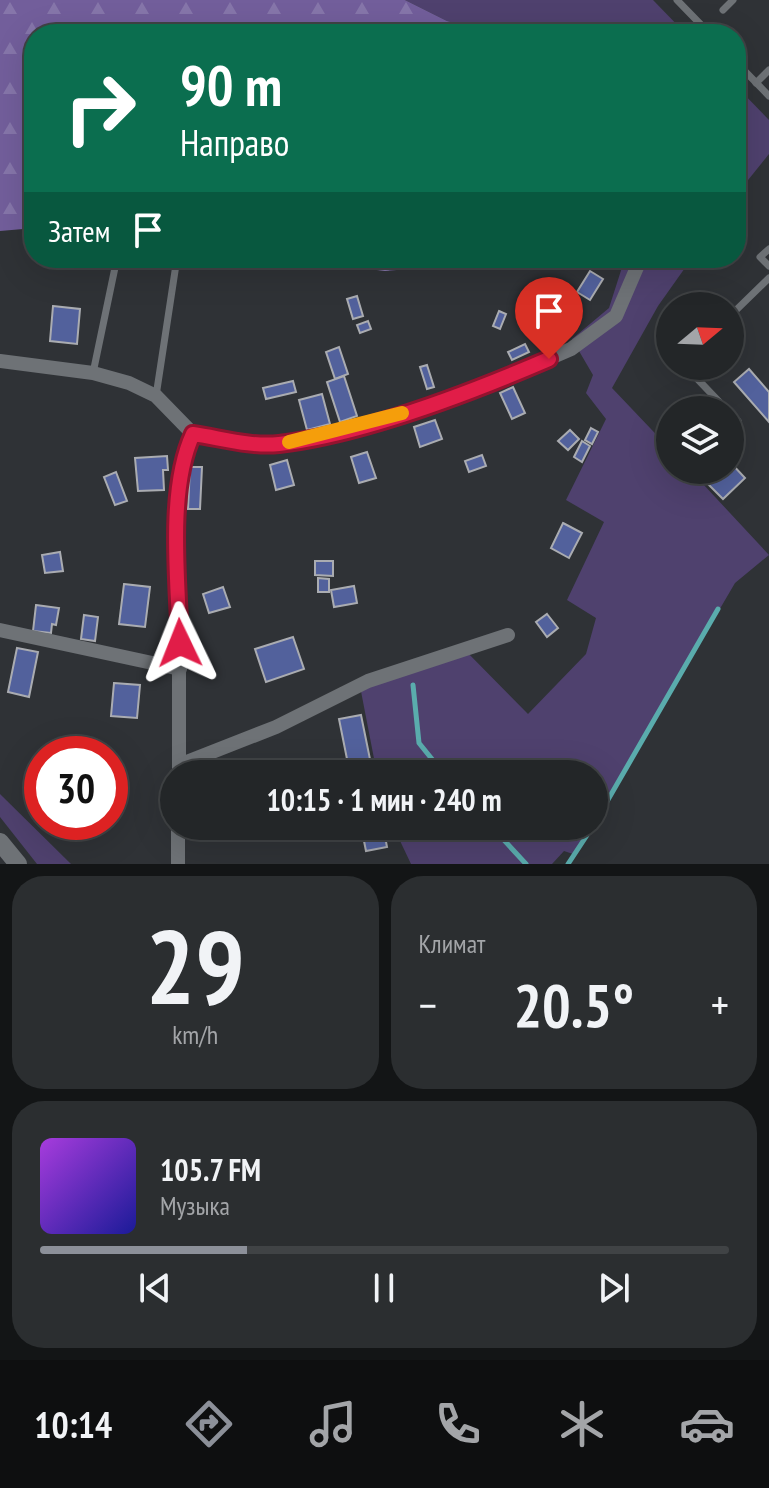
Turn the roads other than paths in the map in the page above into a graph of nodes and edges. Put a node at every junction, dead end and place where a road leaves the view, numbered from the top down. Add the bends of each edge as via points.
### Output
1 (677, 0) edge
2 (733, 0) edge
3 (723, 10) dead end
4 (700, 24) edge
5 (769, 70) edge
6 (746, 72) edge
7 (756, 83) junction
8 (769, 96) edge
9 (769, 249) edge
10 (769, 266) edge
11 (115, 268) edge
12 (175, 268) edge
13 (637, 268) edge
14 (769, 278) edge
15 (744, 302) edge
16 (0, 361) edge
17 (93, 373) junction
18 (699, 380) edge
19 (156, 396) junction
20 (714, 396) edge
21 (193, 434) junction
22 (0, 630) edge
23 (508, 635) dead end
24 (180, 669) junction
25 (179, 760) edge
26 (202, 760) edge
27 (178, 840) edge
28 (0, 842) edge
29 (18, 864) edge
30 (178, 864) edge

1 - 4 lane
2 - 3 lane
5 - 7 lane
6 - 7 lane
7 - 8 lane
9 - 10 lane via 760,257
11 - 17 lane
12 - 19 lane
13 - 21 street via 616,316 571,349 504,378 374,423 279,444
14 - 15 lane
16 - 17 street
17 - 19 street
18 - 20 lane
19 - 21 street
21 - 24 street via 183,455 179,504
22 - 24 street
23 - 26 street via 368,681
24 - 25 street
27 - 30 street
28 - 29 main road

